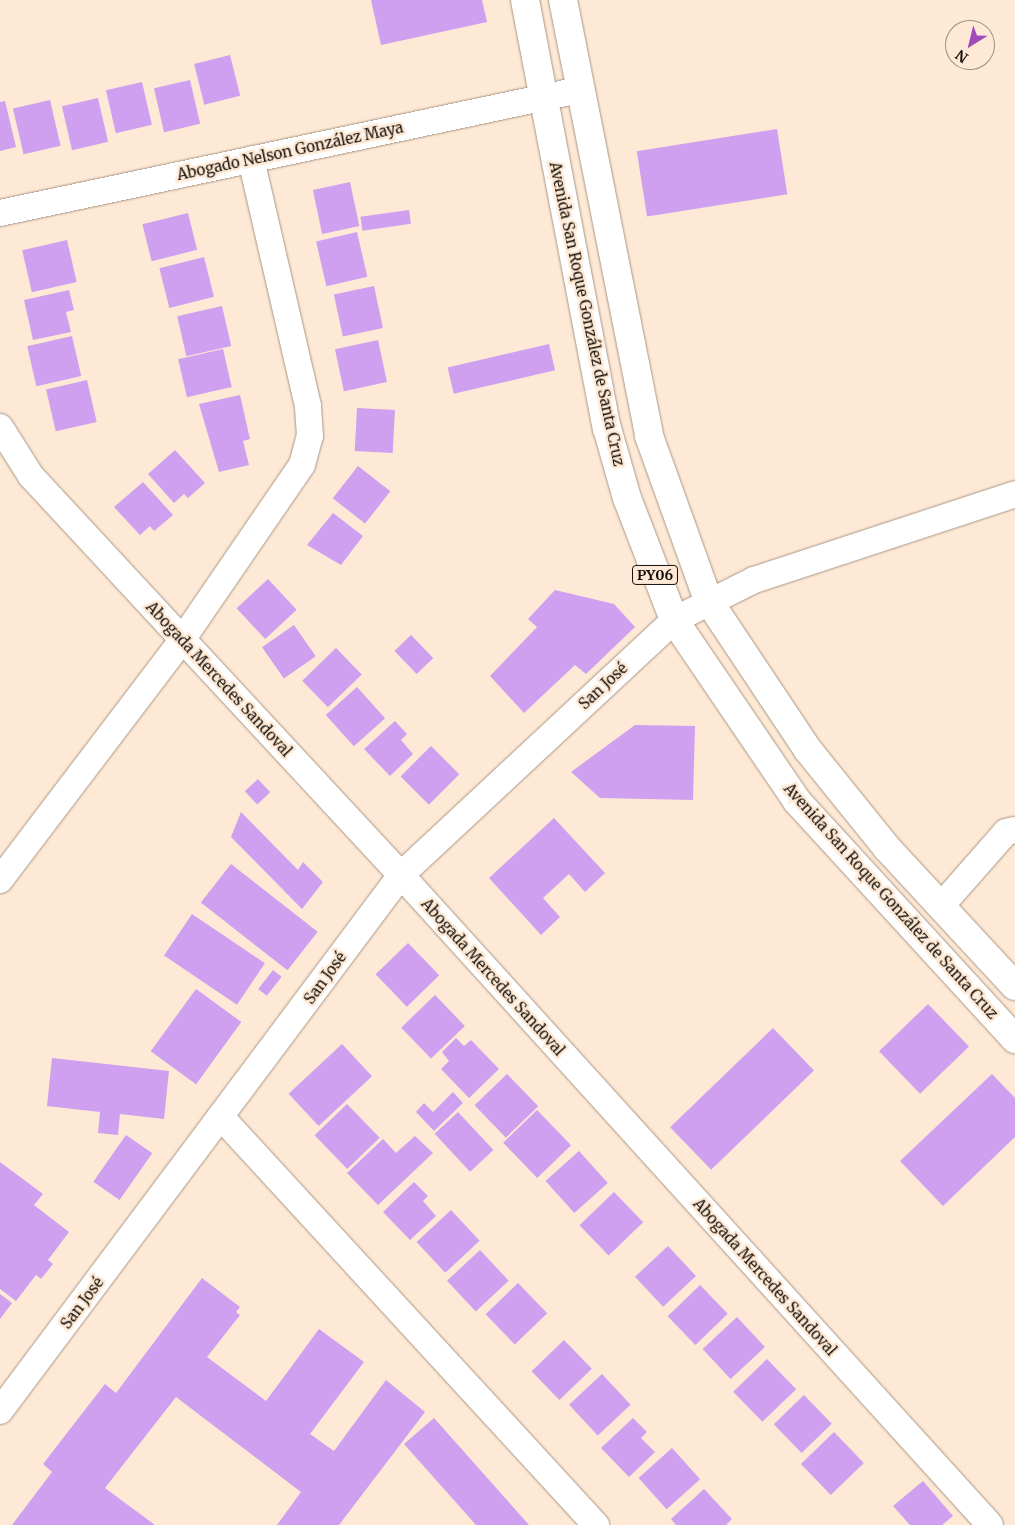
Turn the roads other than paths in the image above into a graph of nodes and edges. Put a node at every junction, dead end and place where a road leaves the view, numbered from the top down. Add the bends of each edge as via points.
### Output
1 (525, 0) edge
2 (563, 0) edge
3 (579, 90) junction
4 (542, 97) junction
5 (251, 159) junction
6 (0, 213) edge
7 (0, 427) edge
8 (1015, 494) edge
9 (708, 600) junction
10 (674, 620) junction
11 (182, 640) junction
12 (1015, 830) edge
13 (401, 875) junction
14 (0, 880) edge
15 (941, 906) junction
16 (1015, 986) edge
17 (1015, 1039) edge
18 (222, 1118) junction
19 (0, 1411) edge
20 (596, 1525) edge
21 (990, 1525) edge

1 - 4 highway, Avenida San Roque González de Santa Cruz / PY06
2 - 3 highway, PY06
3 - 4 street, Abogado Nelson González Maya
3 - 9 highway, PY06 via 649,436
4 - 5 street, Abogado Nelson González Maya
4 - 10 highway, Avenida San Roque González de Santa Cruz / PY06 via 608,428 627,498
5 - 6 street, Abogado Nelson González Maya
5 - 11 street via 308,406 310,436 302,465 285,495
7 - 11 street, Abogada Mercedes Sandoval via 30,476
8 - 9 street, San José
9 - 10 street, San José
9 - 15 highway, PY06 via 808,750
10 - 13 street, San José
10 - 17 highway, Avenida San Roque González de Santa Cruz / PY06 via 797,801
11 - 13 street, Abogada Mercedes Sandoval
11 - 14 street
12 - 15 street via 1006,832
13 - 18 street, San José
13 - 21 street, Abogada Mercedes Sandoval
15 - 16 highway, PY06
18 - 19 street, San José
18 - 20 street

